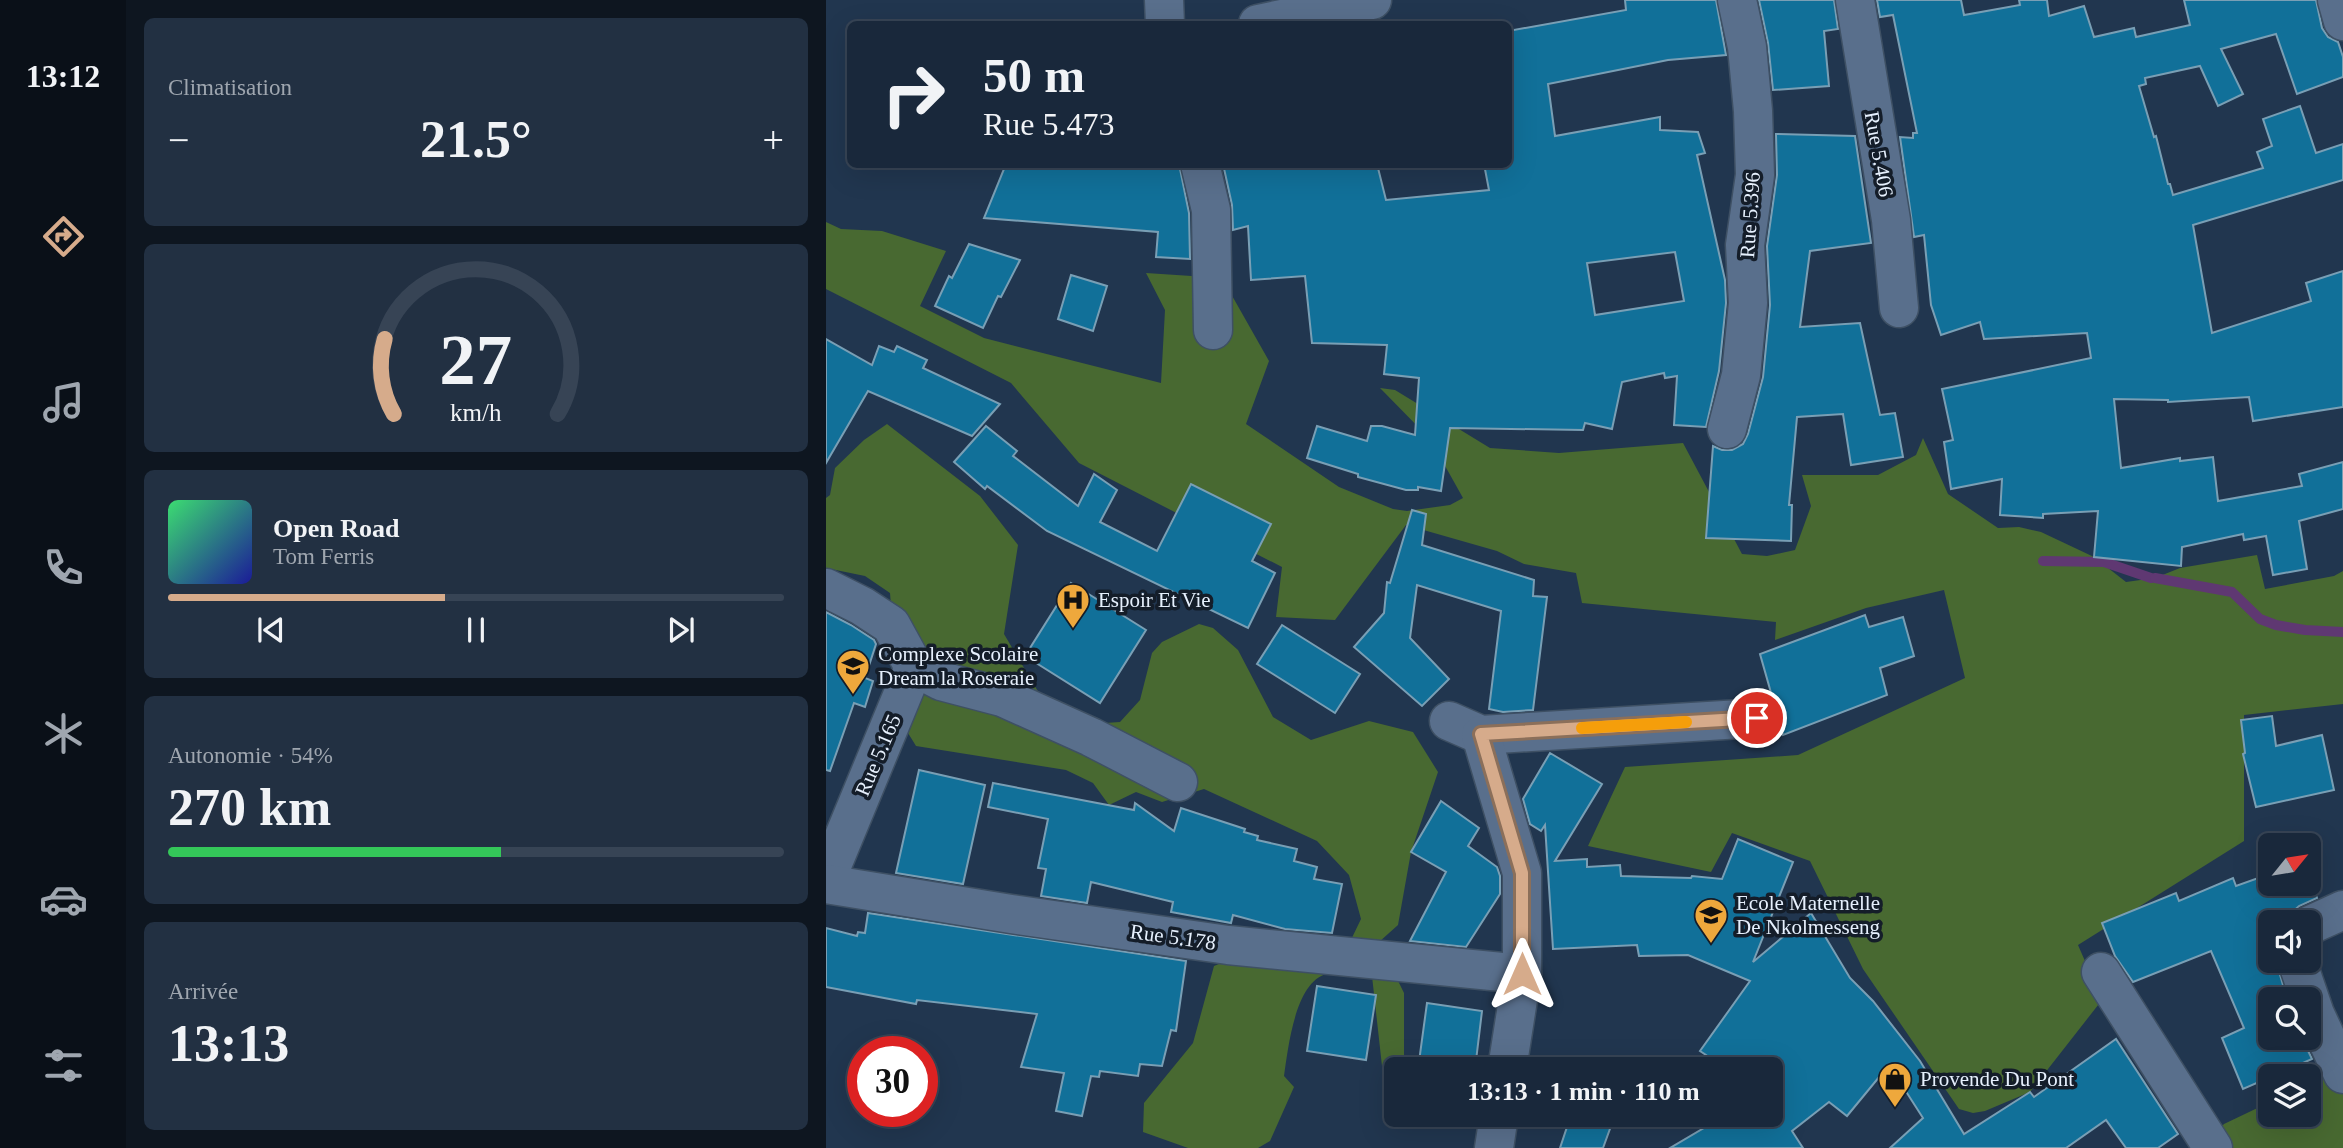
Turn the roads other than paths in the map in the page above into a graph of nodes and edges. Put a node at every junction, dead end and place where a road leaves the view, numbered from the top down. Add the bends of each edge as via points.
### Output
1 (1164, 0) edge
2 (1371, 0) edge
3 (1737, 0) edge
4 (1855, 0) edge
5 (2337, 0) edge
6 (1165, 21) edge
7 (1272, 21) edge
8 (2343, 21) edge
9 (1201, 168) edge
10 (1899, 308) dead end
11 (1213, 330) dead end
12 (1727, 429) dead end
13 (826, 588) edge
14 (914, 667) junction
15 (1757, 718) dead end
16 (1178, 782) dead end
17 (826, 882) edge
18 (2343, 910) edge
19 (2321, 920) edge
20 (2101, 972) dead end
21 (2301, 973) edge
22 (1522, 974) junction
23 (1509, 1057) edge
24 (2343, 1074) edge
25 (1497, 1127) edge
26 (1494, 1148) edge
27 (2213, 1148) edge

1 - 6 street
2 - 7 street
3 - 12 street, Rue 5.396 via 1747,47 1755,175 1745,245 1748,303 1741,374
4 - 10 street, Rue 5.406 via 1891,220
5 - 8 street
9 - 11 street via 1211,210
13 - 14 street via 891,625
14 - 16 street via 941,681 1002,697
14 - 17 street, Rue 5.165
15 - 22 street via 1465,728 1522,873
17 - 22 street, Rue 5.178 via 1228,945
18 - 19 street
20 - 27 street
21 - 24 street
22 - 23 street
25 - 26 street

